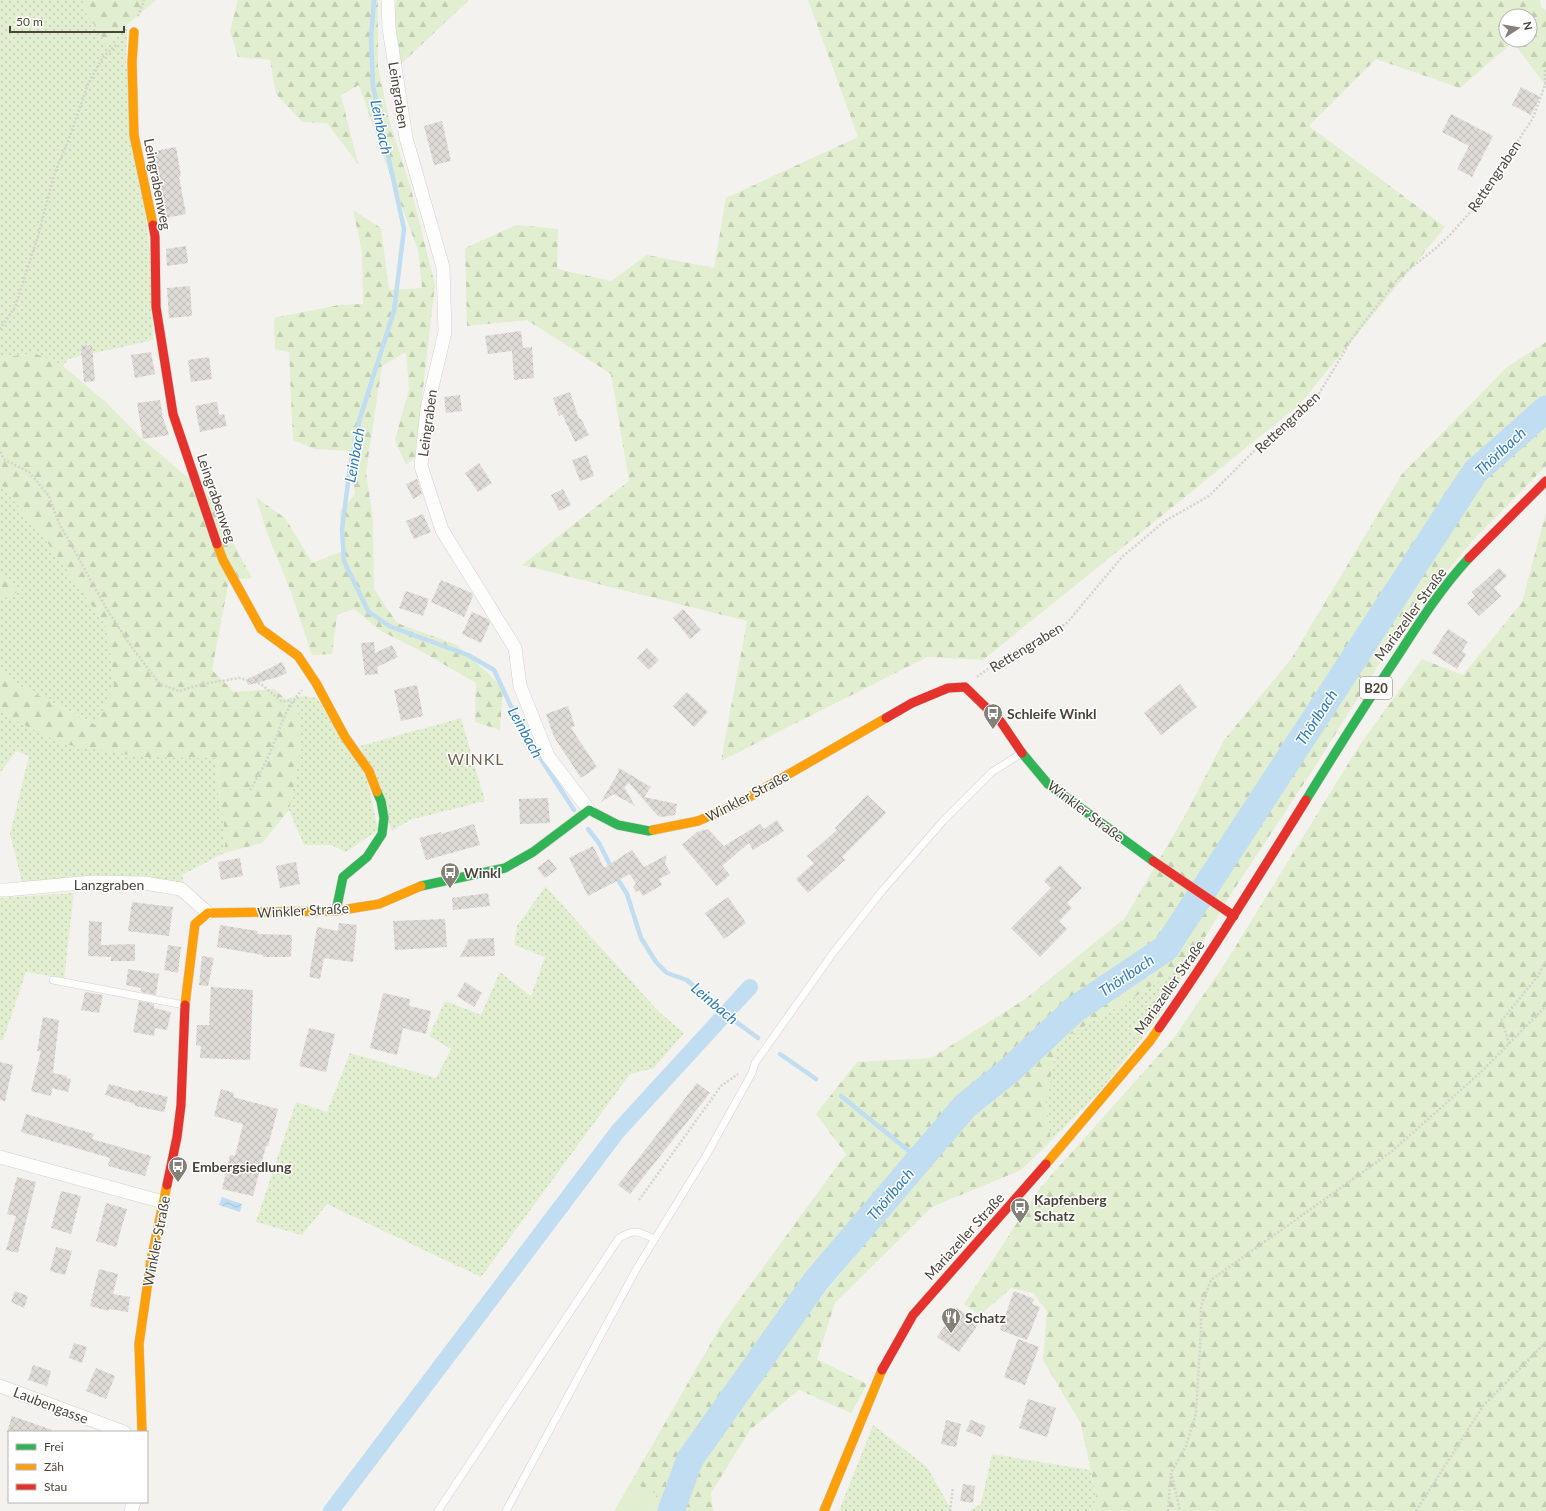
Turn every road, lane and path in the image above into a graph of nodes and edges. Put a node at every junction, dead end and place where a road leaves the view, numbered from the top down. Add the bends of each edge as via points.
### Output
1 (388, 0) edge
2 (134, 32) joint
3 (1544, 69) dead end
4 (0, 329) edge
5 (0, 452) edge
6 (1546, 481) edge
7 (316, 683) junction
8 (965, 687) junction
9 (292, 700) junction
10 (1022, 753) junction
11 (250, 790) dead end
12 (589, 810) junction
13 (0, 890) edge
14 (336, 911) junction
15 (208, 913) junction
16 (1230, 914) junction
17 (1546, 960) edge
18 (53, 980) dead end
19 (185, 1005) junction
20 (1546, 1006) edge
21 (1509, 1044) junction
22 (755, 1063) junction
23 (0, 1157) edge
24 (639, 1200) dead end
25 (163, 1202) junction
26 (655, 1239) junction
27 (1546, 1342) edge
28 (0, 1386) edge
29 (121, 1431) edge
30 (142, 1431) edge
31 (1171, 1473) junction
32 (953, 1487) dead end
33 (438, 1511) edge
34 (506, 1511) edge
35 (824, 1511) edge
36 (950, 1511) edge
37 (1168, 1511) edge
38 (1180, 1511) edge
39 (1416, 1511) edge

1 - 12 street, Leingraben via 389,28 406,138 443,267 445,332 427,409 421,466 442,530 515,648 520,686 548,756
2 - 4 path via 103,57 88,84 54,174 38,236 15,307
2 - 7 street, Leingrabenweg via 134,135 154,237 156,307 173,414 223,560 261,629 298,656
3 - 8 path, Rettengraben via 1545,85 1533,118 1473,209 1436,249 1399,277 1353,337 1317,397 1270,435 1209,496 1165,521 1122,557 1066,624 1004,657
5 - 9 path via 5,460 29,472 49,496 58,521 106,608 160,684 179,691 239,678 261,684 281,701
6 - 16 street, Mariazeller Straße / B20 via 1452,577 1430,607
7 - 9 path via 305,687
7 - 14 street, Leingrabenweg via 346,737 370,771 381,800 384,818 382,834 367,857 343,877
8 - 10 street, Winkler Straße via 1001,722
8 - 12 street, Winkler Straße via 948,688 912,703 737,804 698,821 649,831 618,826
9 - 11 path via 268,757
10 - 16 street, Winkler Straße via 1048,784
10 - 22 lane via 992,772 943,821 882,891 833,953
12 - 14 street, Winkler Straße via 533,852 505,868 425,885 379,904
13 - 15 street, Lanzgraben via 92,882 129,882 181,889
14 - 15 street, Winkler Straße
15 - 19 street, Winkler Straße via 195,924
16 - 35 street, Mariazeller Straße / B20 via 1192,981 1150,1041 913,1315 876,1384
17 - 21 path via 1538,976 1502,1020
18 - 19 lane
19 - 25 street, Winkler Straße via 181,1105
20 - 21 path
21 - 31 path via 1391,1152 1211,1280 1200,1306 1196,1413 1186,1446
22 - 24 path via 721,1086
22 - 26 lane via 752,1073 707,1154
23 - 25 street
25 - 30 street, Winkler Straße via 151,1260 139,1344
26 - 33 lane via 630,1231 619,1238
26 - 34 lane
27 - 39 path via 1483,1406
28 - 29 street, Laubengasse
31 - 37 path
31 - 38 path
32 - 36 path

